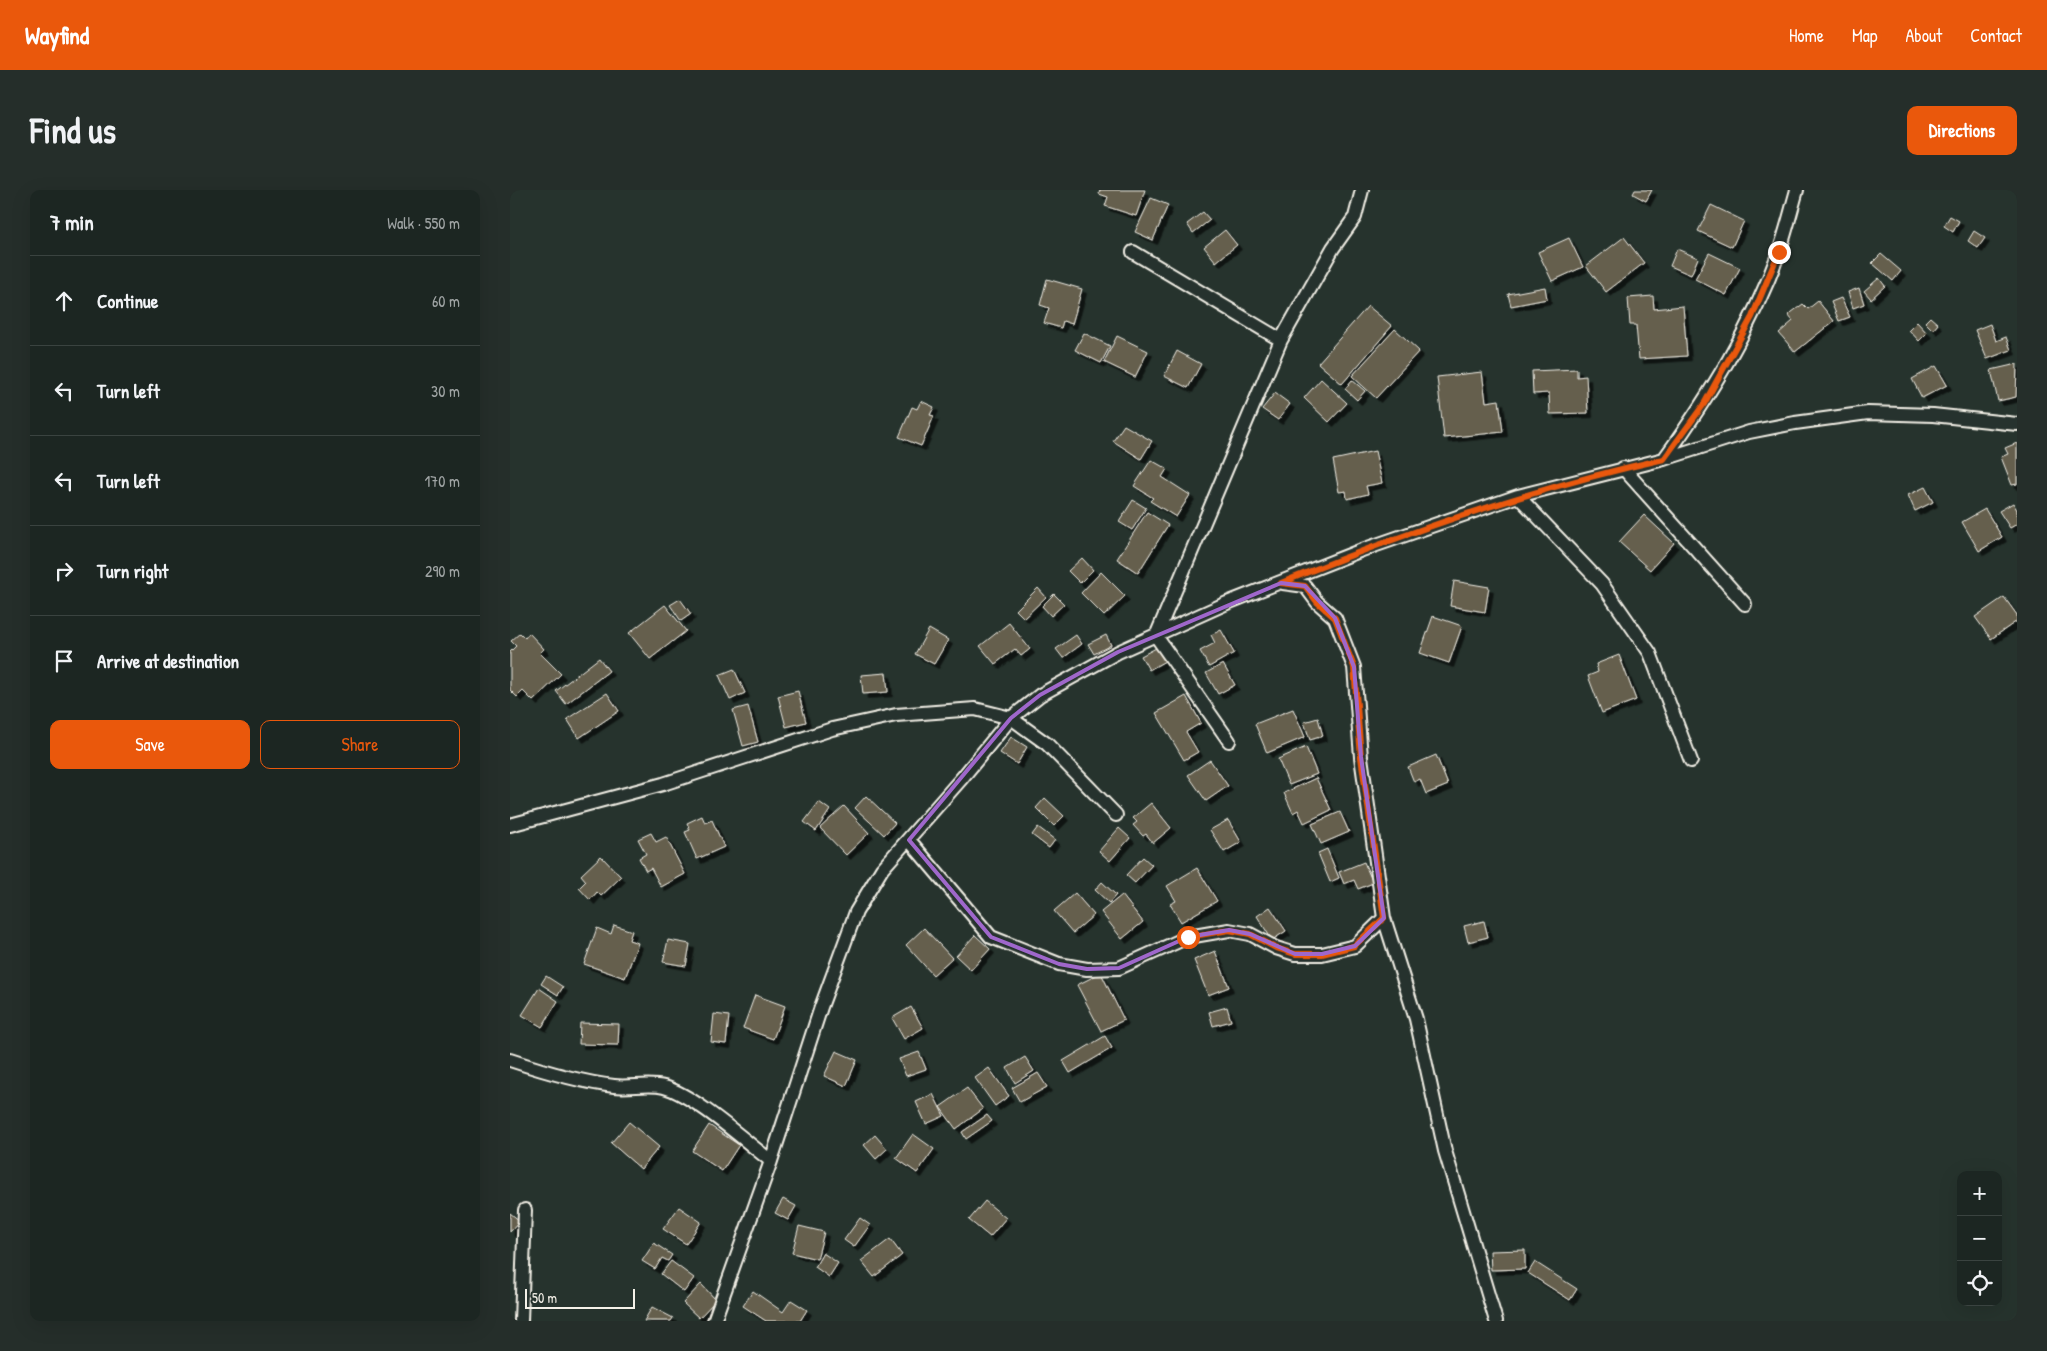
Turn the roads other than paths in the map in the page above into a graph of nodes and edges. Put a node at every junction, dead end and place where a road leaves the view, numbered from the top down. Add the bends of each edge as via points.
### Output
1 (1362, 190) edge
2 (1797, 190) edge
3 (1133, 252) dead end
4 (1281, 340) junction
5 (2017, 424) edge
6 (1664, 459) junction
7 (1623, 468) junction
8 (1518, 496) junction
9 (1281, 583) junction
10 (1745, 604) dead end
11 (1156, 636) junction
12 (1011, 718) junction
13 (1229, 741) dead end
14 (1691, 761) dead end
15 (1116, 816) dead end
16 (510, 825) edge
17 (909, 840) junction
18 (1384, 918) junction
19 (510, 1060) edge
20 (771, 1161) junction
21 (525, 1210) dead end
22 (521, 1321) edge
23 (714, 1321) edge
24 (1496, 1321) edge

1 - 4 street via 1356,217 1333,248
2 - 6 street via 1779,252 1752,317 1704,404
3 - 4 street
4 - 11 street
5 - 6 street via 1933,415 1868,413 1749,432
6 - 7 street
7 - 8 street
7 - 10 street
8 - 9 street via 1362,550
8 - 14 street via 1602,584 1650,654
9 - 11 street via 1227,603
9 - 18 street via 1305,586 1335,618 1354,667 1361,757
11 - 12 street via 1118,652 1040,695
11 - 13 street
12 - 15 street via 1047,744
12 - 16 street via 975,709 896,715 832,729 663,784
12 - 17 street
17 - 18 street via 991,937 1058,964 1087,969 1119,968 1188,937 1229,930 1250,934 1295,954 1322,954 1354,946
17 - 20 street via 882,869 856,912
18 - 24 street via 1416,1019 1445,1151
19 - 20 street via 614,1086 662,1086 720,1121
20 - 23 street
21 - 22 street

